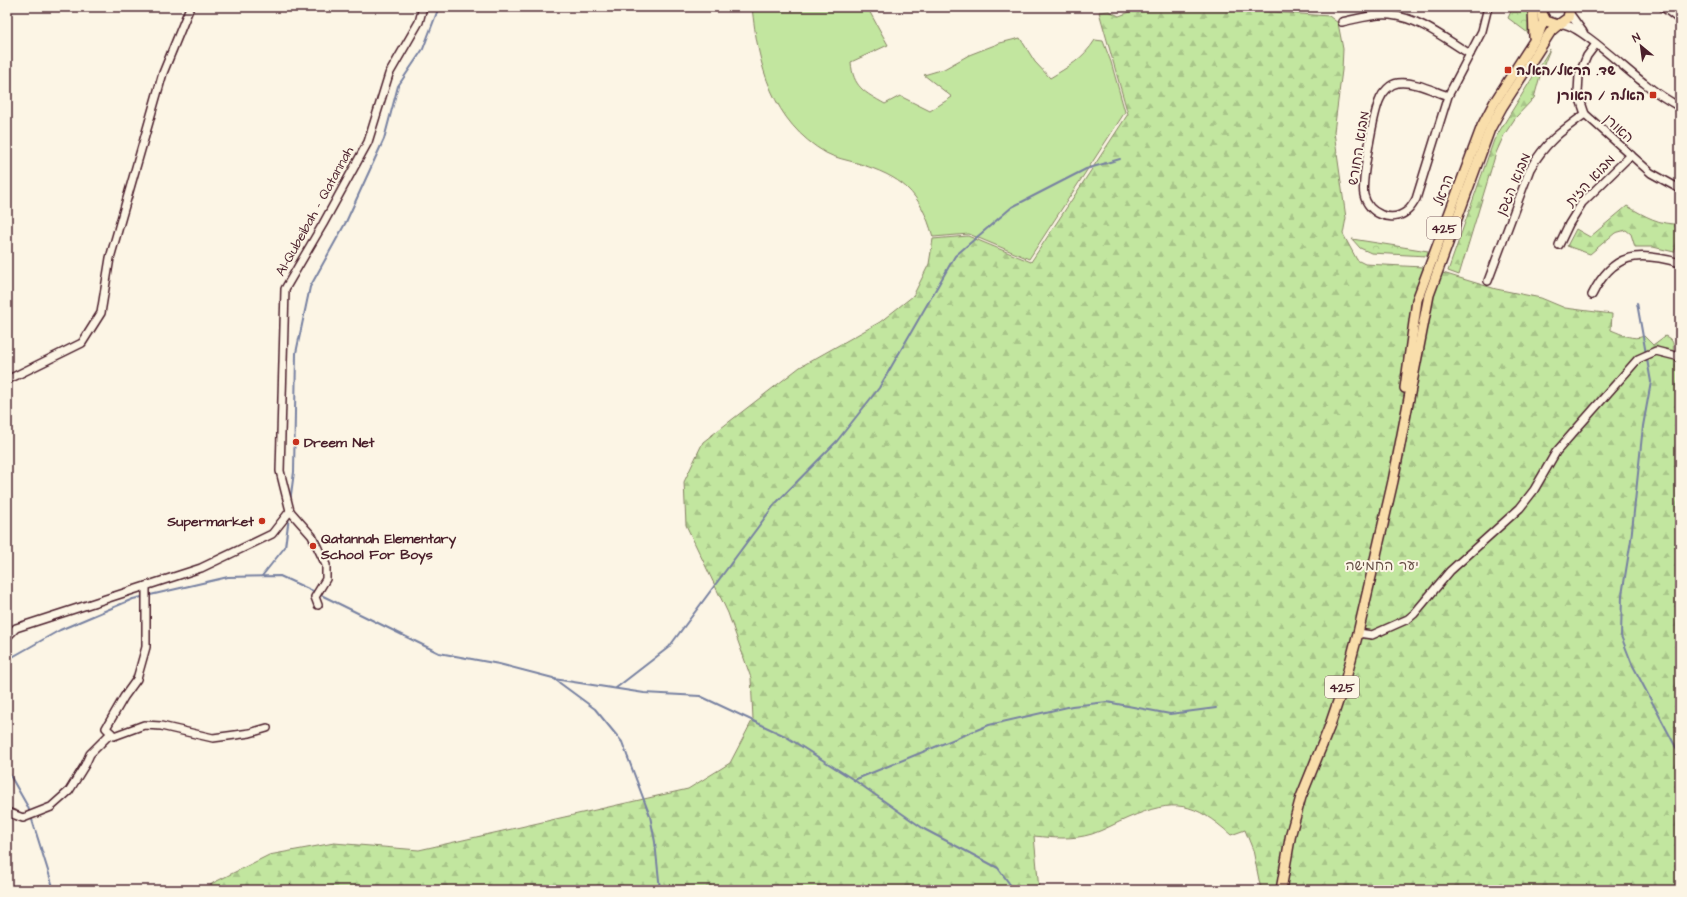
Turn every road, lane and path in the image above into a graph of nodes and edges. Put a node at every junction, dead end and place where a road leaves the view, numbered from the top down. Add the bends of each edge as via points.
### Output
1 (190, 7) edge
2 (423, 7) edge
3 (1488, 7) edge
4 (1662, 7) edge
5 (1540, 9) edge
6 (1570, 10) edge
7 (1680, 20) edge
8 (1342, 22) dead end
9 (1560, 24) junction
10 (1593, 42) junction
11 (1470, 54) junction
12 (1448, 96) junction
13 (1680, 107) edge
14 (1585, 114) junction
15 (1631, 155) junction
16 (1680, 189) edge
17 (1559, 245) dead end
18 (1680, 263) edge
19 (1488, 281) dead end
20 (1592, 296) dead end
21 (1680, 357) edge
22 (7, 380) edge
23 (1396, 461) junction
24 (290, 511) junction
25 (146, 586) junction
26 (318, 605) dead end
27 (1358, 633) junction
28 (7, 637) edge
29 (267, 728) dead end
30 (111, 733) junction
31 (7, 812) edge
32 (1281, 890) edge

1 - 22 street via 163,74 110,258 101,313 82,343
2 - 24 street, Al-Qubeibah - Qatannah via 419,22 389,74 368,142 285,289 280,471
3 - 11 street, מבוא החורש via 1485,23
4 - 7 street
5 - 9 main road via 1549,23
5 - 23 main road, הראל / 425 via 1541,27 1482,126 1420,292 1410,342
6 - 9 main road, הראל
6 - 10 street
8 - 11 street via 1389,15 1402,17 1424,26
9 - 10 street via 1570,26
9 - 23 main road, הראל / 425 via 1551,31 1496,117 1429,295
10 - 13 street via 1645,85
10 - 14 street, האורן via 1579,75 1578,93
11 - 12 street, מבוא החורש
12 - 12 street, מבוא החורש via 1397,83 1390,86 1379,99 1363,180 1365,199 1382,216 1396,217 1407,211 1416,199
14 - 15 street, האורן
14 - 19 street, מבוא הגפן via 1554,136 1530,169
15 - 16 street, האורן via 1651,173
15 - 17 street, מבוא הזית via 1582,203
18 - 20 street via 1656,256 1641,255 1622,261 1603,277
21 - 27 street via 1656,351 1638,359 1556,452 1534,490 1520,508 1450,571 1414,614 1372,635
23 - 27 main road, הראל / 425
24 - 25 street via 272,534 201,568
24 - 26 street via 312,536 326,565 326,579 315,597
25 - 28 street via 16,628
25 - 30 street via 146,647 137,679 106,728
27 - 32 main road, 425 via 1346,678 1301,797 1291,833
29 - 30 street via 213,738 150,725 114,736
30 - 31 street via 90,754 69,791 51,807 23,818

